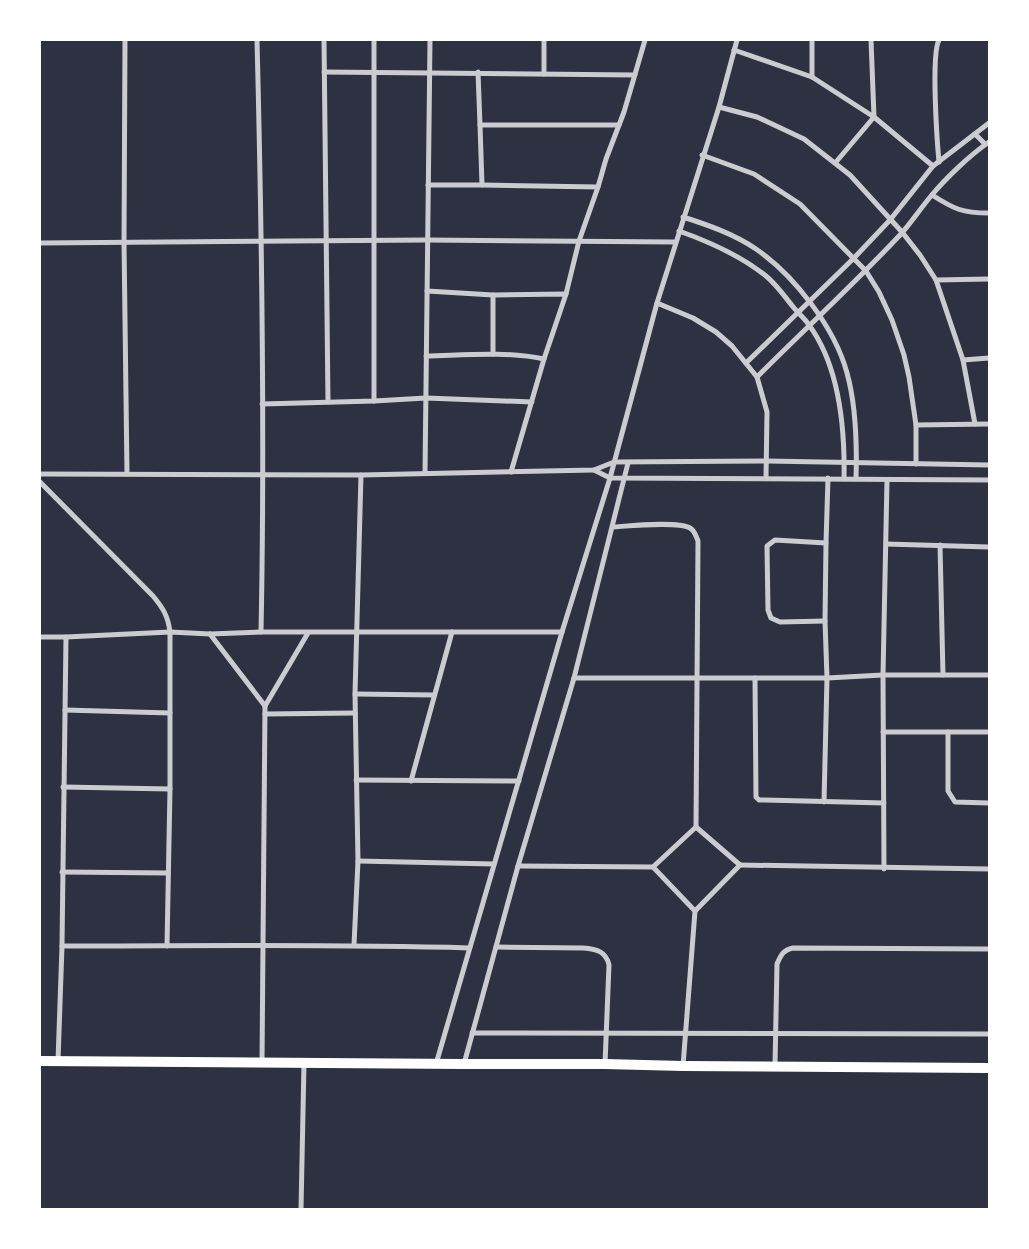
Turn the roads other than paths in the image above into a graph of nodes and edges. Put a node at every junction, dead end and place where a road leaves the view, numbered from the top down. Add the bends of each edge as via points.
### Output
1 (125, 40) edge
2 (257, 40) edge
3 (324, 40) edge
4 (374, 40) edge
5 (430, 40) edge
6 (544, 40) edge
7 (645, 40) edge
8 (737, 40) edge
9 (812, 40) edge
10 (871, 40) edge
11 (939, 40) edge
12 (734, 50) junction
13 (324, 72) junction
14 (374, 72) junction
15 (430, 72) junction
16 (478, 72) junction
17 (544, 74) junction
18 (635, 75) junction
19 (812, 77) junction
20 (718, 107) junction
21 (874, 118) junction
22 (989, 123) edge
23 (480, 125) junction
24 (619, 125) junction
25 (975, 134) junction
26 (987, 143) edge
27 (702, 155) junction
28 (836, 162) junction
29 (939, 162) junction
30 (933, 166) junction
31 (428, 185) junction
32 (482, 185) junction
33 (598, 187) junction
34 (932, 195) junction
35 (989, 213) edge
36 (683, 217) junction
37 (890, 220) junction
38 (679, 231) junction
39 (902, 232) junction
40 (262, 240) junction
41 (325, 240) junction
42 (374, 240) junction
43 (427, 240) junction
44 (579, 241) junction
45 (40, 242) edge
46 (124, 242) junction
47 (675, 242) junction
48 (854, 258) junction
49 (866, 271) junction
50 (989, 278) edge
51 (936, 280) junction
52 (427, 291) junction
53 (566, 294) junction
54 (493, 295) junction
55 (657, 303) junction
56 (809, 303) junction
57 (798, 313) junction
58 (819, 316) junction
59 (809, 325) junction
60 (493, 354) junction
61 (426, 356) junction
62 (989, 358) edge
63 (544, 359) junction
64 (963, 360) junction
65 (746, 363) junction
66 (757, 377) junction
67 (426, 398) junction
68 (374, 401) junction
69 (328, 402) junction
70 (532, 402) junction
71 (262, 404) junction
72 (916, 424) junction
73 (975, 424) junction
74 (989, 424) edge
75 (614, 462) junction
76 (767, 462) junction
77 (628, 463) junction
78 (844, 463) junction
79 (857, 463) junction
80 (916, 464) junction
81 (989, 465) edge
82 (594, 470) junction
83 (511, 472) junction
84 (425, 473) junction
85 (40, 474) edge
86 (127, 474) junction
87 (262, 475) junction
88 (360, 475) junction
89 (610, 478) junction
90 (624, 478) junction
91 (766, 478) junction
92 (828, 478) junction
93 (844, 478) junction
94 (856, 479) junction
95 (887, 480) junction
96 (989, 480) edge
97 (40, 482) edge
98 (613, 527) junction
99 (826, 543) junction
100 (886, 544) junction
101 (940, 545) junction
102 (989, 547) edge
103 (824, 622) junction
104 (170, 632) junction
105 (261, 632) junction
106 (452, 632) junction
107 (562, 632) junction
108 (308, 633) junction
109 (356, 633) junction
110 (210, 634) junction
111 (40, 637) edge
112 (66, 638) junction
113 (883, 675) junction
114 (943, 675) junction
115 (989, 675) edge
116 (574, 678) junction
117 (697, 678) junction
118 (755, 678) junction
119 (827, 678) junction
120 (355, 694) junction
121 (434, 695) junction
122 (265, 706) junction
123 (64, 710) junction
124 (170, 713) junction
125 (356, 713) junction
126 (265, 714) junction
127 (883, 732) junction
128 (948, 732) junction
129 (989, 732) edge
130 (356, 780) junction
131 (411, 781) junction
132 (519, 781) junction
133 (63, 787) junction
134 (170, 789) junction
135 (824, 802) junction
136 (989, 802) edge
137 (884, 803) junction
138 (696, 827) junction
139 (358, 861) junction
140 (494, 864) junction
141 (740, 865) junction
142 (518, 866) junction
143 (653, 867) junction
144 (884, 869) junction
145 (989, 869) edge
146 (62, 872) junction
147 (168, 873) junction
148 (695, 911) junction
149 (354, 945) junction
150 (62, 946) junction
151 (167, 946) junction
152 (262, 947) junction
153 (496, 947) junction
154 (469, 948) junction
155 (989, 949) edge
156 (472, 1032) junction
157 (606, 1033) junction
158 (686, 1034) junction
159 (776, 1034) junction
160 (989, 1034) edge
161 (40, 1061) edge
162 (58, 1061) junction
163 (262, 1063) junction
164 (304, 1063) junction
165 (436, 1064) junction
166 (463, 1064) junction
167 (605, 1064) junction
168 (684, 1066) junction
169 (775, 1066) junction
170 (989, 1068) edge
171 (301, 1209) edge

1 - 46 street
2 - 40 street
3 - 13 street
4 - 14 street
5 - 15 street
6 - 17 street
7 - 18 street
8 - 12 street
9 - 19 street
10 - 21 street
11 - 29 street via 936,52
12 - 19 street
12 - 20 street
13 - 14 street
13 - 41 street
14 - 15 street
14 - 42 street
15 - 16 street
15 - 31 street
16 - 17 street
16 - 23 street
17 - 18 street
18 - 24 street
19 - 21 street
20 - 27 street
20 - 28 street via 757,118 804,139
21 - 28 street
21 - 30 street
22 - 25 street
23 - 24 street
23 - 32 street
24 - 33 street
25 - 26 street
25 - 29 street
26 - 34 street
27 - 36 street
27 - 48 street via 754,174 800,204
28 - 37 street
29 - 30 street
30 - 37 street
31 - 32 street
31 - 43 street
32 - 33 street
33 - 44 street
34 - 35 street via 953,208
34 - 39 street
36 - 38 street
36 - 56 street via 755,249 782,270
37 - 39 street
37 - 48 street
38 - 47 street
38 - 57 street via 711,243 751,265 776,286
39 - 49 street
39 - 51 street
40 - 41 street
40 - 46 street
40 - 71 street
41 - 42 street
41 - 69 street
42 - 43 street
42 - 68 street
43 - 44 street
43 - 52 street
44 - 47 street
44 - 53 street
45 - 46 street
46 - 86 street
47 - 55 street
48 - 49 street
48 - 56 street
49 - 58 street
49 - 72 street via 892,320 904,355
50 - 51 street
51 - 64 street
52 - 54 street
52 - 61 street
53 - 54 street
53 - 63 street
54 - 60 street
55 - 65 street via 716,332
55 - 75 street
56 - 57 street
56 - 58 street
57 - 59 street
57 - 65 street
58 - 59 street
58 - 79 street via 847,373 853,404
59 - 66 street
59 - 78 street via 837,388
60 - 61 street
60 - 63 street
61 - 67 street
62 - 64 street
63 - 70 street
64 - 73 street
65 - 66 street
66 - 76 street via 767,412
67 - 68 street
67 - 70 street
67 - 84 street
68 - 69 street
69 - 71 street
70 - 83 street
71 - 87 street
72 - 73 street
72 - 80 street
73 - 74 street
75 - 77 street
75 - 82 street
75 - 89 street
76 - 77 street
76 - 78 street
76 - 91 street
77 - 90 street
78 - 79 street
78 - 93 street
79 - 80 street
79 - 94 street
80 - 81 street
82 - 83 street
82 - 89 street
83 - 84 street
84 - 88 street
85 - 86 street
86 - 87 street
87 - 88 street
87 - 105 street
88 - 109 street
89 - 90 street
89 - 107 street
90 - 91 street
90 - 98 street
91 - 92 street
92 - 93 street
92 - 99 street
93 - 94 street
94 - 95 street
95 - 96 street
95 - 100 street
97 - 104 street via 163,607
98 - 116 street
98 - 117 street via 686,526 696,534
99 - 103 street
99 - 103 street via 776,540 767,546 768,610 771,618 780,622
100 - 101 street
100 - 113 street
101 - 102 street
101 - 114 street
103 - 119 street
104 - 110 street
104 - 112 street
104 - 124 street
105 - 108 street
105 - 110 street
106 - 107 street
106 - 109 street
106 - 121 street
107 - 132 street
108 - 109 street
108 - 122 street
109 - 120 street
110 - 122 street
111 - 112 street
112 - 123 street
113 - 114 street
113 - 119 street
113 - 127 street
114 - 115 street
116 - 117 street
116 - 142 street
117 - 118 street
117 - 138 street
118 - 119 street
118 - 135 street via 756,797 759,800
119 - 135 street
120 - 121 street
120 - 125 street
121 - 131 street
122 - 126 street
123 - 124 street
123 - 133 street
124 - 134 street
125 - 126 street
125 - 130 street
126 - 152 street
127 - 128 street
127 - 137 street
128 - 129 street
128 - 136 street via 948,791 955,802
130 - 131 street
130 - 139 street
131 - 132 street
132 - 140 street
133 - 134 street
133 - 146 street
134 - 147 street
135 - 137 street
137 - 144 street
138 - 141 street
138 - 143 street
139 - 140 street
139 - 149 street
140 - 154 street
141 - 144 street
141 - 148 street
142 - 143 street
142 - 153 street
143 - 148 street
144 - 145 street
146 - 147 street
146 - 150 street
147 - 151 street
148 - 158 street
149 - 152 street
149 - 154 street
150 - 151 street
150 - 162 street
151 - 152 street
152 - 163 street
153 - 156 street
153 - 157 street via 583,948 602,952 609,965
154 - 165 street
155 - 159 street via 786,950 777,964
156 - 157 street
156 - 166 street
157 - 158 street
157 - 167 street
158 - 159 street
158 - 168 street
159 - 160 street
159 - 169 street
161 - 162 main road
162 - 163 main road
163 - 164 main road
164 - 165 main road
164 - 171 street
165 - 166 main road
166 - 167 main road
167 - 168 main road
168 - 169 main road
169 - 170 main road

